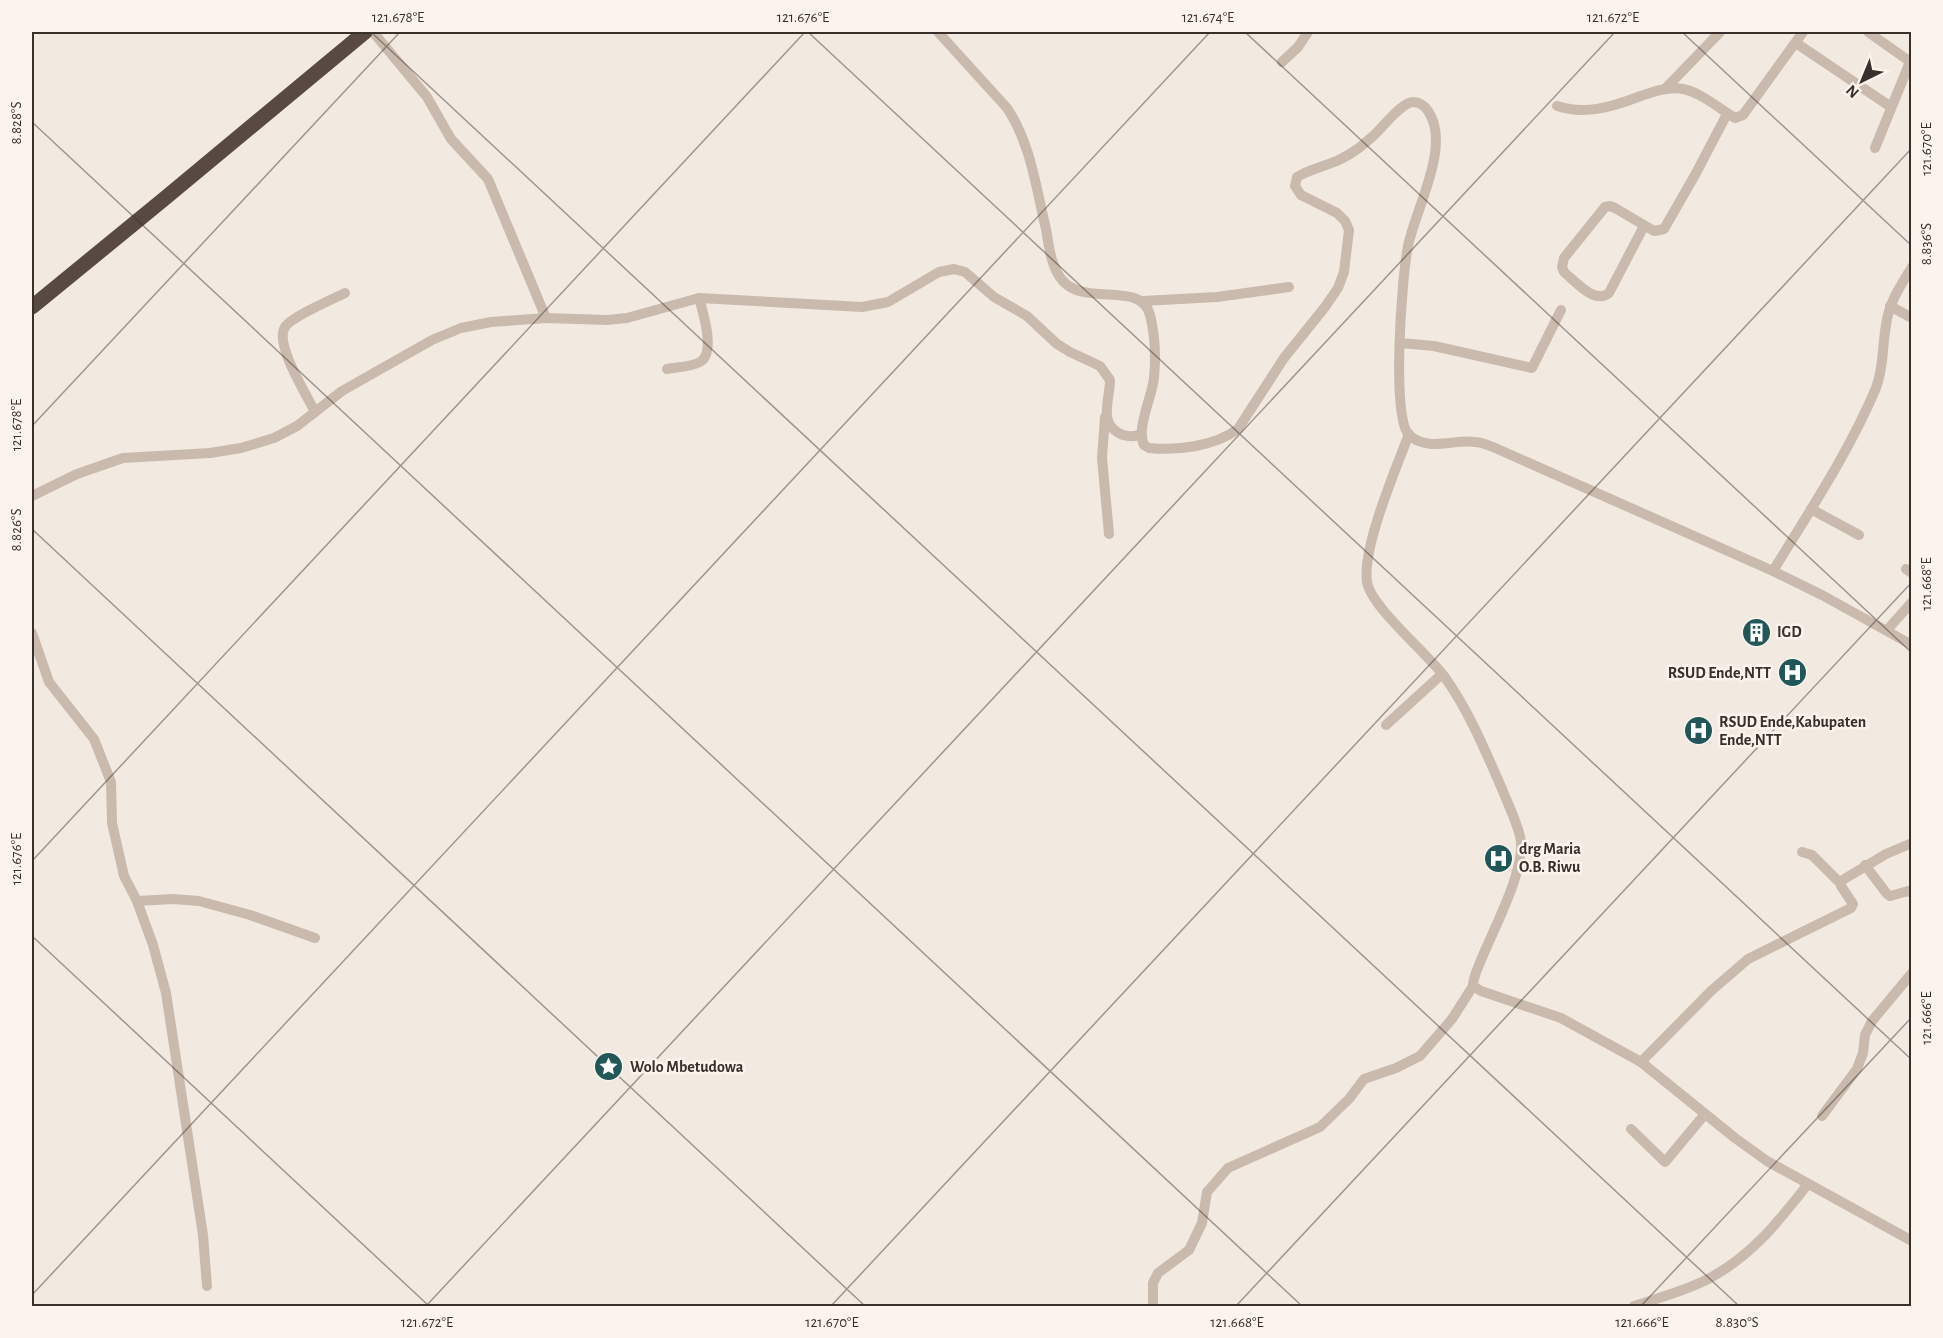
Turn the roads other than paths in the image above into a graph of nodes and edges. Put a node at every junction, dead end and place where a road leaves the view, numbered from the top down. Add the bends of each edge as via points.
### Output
1 (365, 32) edge
2 (373, 32) edge
3 (938, 32) edge
4 (1308, 32) edge
5 (1803, 32) edge
6 (1868, 32) edge
7 (1715, 33) edge
8 (1796, 43) junction
9 (1282, 62) dead end
10 (1911, 63) edge
11 (1665, 89) junction
12 (1557, 106) dead end
13 (1891, 107) junction
14 (1727, 114) junction
15 (1875, 148) dead end
16 (1644, 226) junction
17 (1911, 267) edge
18 (1289, 287) dead end
19 (345, 294) dead end
20 (699, 298) junction
21 (1143, 301) junction
22 (1890, 306) junction
23 (32, 307) edge
24 (1561, 310) dead end
25 (546, 318) junction
26 (1911, 318) edge
27 (1400, 343) junction
28 (667, 369) dead end
29 (315, 412) junction
30 (1105, 416) junction
31 (1141, 434) junction
32 (1409, 434) junction
33 (32, 496) edge
34 (1811, 508) junction
35 (1109, 534) dead end
36 (1859, 535) dead end
37 (1773, 571) junction
38 (1911, 602) edge
39 (1887, 630) junction
40 (32, 633) edge
41 (1911, 645) edge
42 (1442, 674) junction
43 (1386, 725) dead end
44 (1911, 843) edge
45 (1802, 852) dead end
46 (1865, 865) junction
47 (1840, 883) junction
48 (1911, 893) edge
49 (136, 901) junction
50 (315, 938) dead end
51 (1911, 973) edge
52 (1473, 986) junction
53 (1641, 1062) junction
54 (1705, 1114) junction
55 (1822, 1116) dead end
56 (1630, 1129) dead end
57 (1808, 1184) junction
58 (1911, 1241) edge
59 (207, 1286) dead end
60 (1153, 1306) edge
61 (1634, 1306) edge

1 - 23 highway
2 - 25 street via 427,97 451,139 488,179
3 - 21 street via 1015,121 1030,159 1052,260 1061,280 1085,294 1132,296
4 - 9 street
5 - 8 street
6 - 10 street
7 - 11 street
8 - 13 street
8 - 14 street via 1743,115 1735,118
10 - 13 street
11 - 12 street via 1604,108 1569,110
11 - 14 street via 1694,92
13 - 15 street
14 - 16 street via 1664,229 1654,231
16 - 16 street via 1615,208 1605,207 1564,258 1564,272 1591,293 1605,297
17 - 22 street
18 - 21 street via 1217,297
19 - 29 street via 286,325 282,333 287,358
20 - 25 street via 627,318
20 - 28 street via 709,349 705,358 699,363
20 - 30 street via 862,307 888,302 939,272 954,268 1027,316 1058,344 1100,366 1110,380
21 - 31 street via 1150,314 1155,362
22 - 26 street
22 - 34 street via 1876,388
24 - 27 street via 1532,368 1434,346
25 - 29 street via 461,328 342,390
27 - 31 street via 1408,243 1435,160 1430,115 1420,104 1412,102 1356,150 1297,177 1295,186 1301,195 1345,221 1348,230 1344,272 1338,288 1284,358 1238,429 1199,445 1158,449 1144,445
27 - 32 street via 1400,402
29 - 33 street via 274,438 241,448 123,458
30 - 31 street via 1119,433 1135,437
30 - 35 street via 1102,458
32 - 37 street via 1430,444 1482,443
32 - 42 street via 1379,515 1368,585 1379,604
34 - 36 street
34 - 37 street
37 - 39 street
38 - 39 street
39 - 41 street
40 - 49 street via 49,681 94,739 109,776 113,829 124,876
42 - 43 street
42 - 52 street via 1461,701 1521,837 1518,867
44 - 46 street
45 - 47 street via 1812,855
46 - 47 street
46 - 48 street via 1890,896
47 - 53 street via 1853,904 1851,908 1748,958
49 - 50 street via 199,901
49 - 59 street via 166,993 203,1235
51 - 55 street via 1872,1022 1857,1069
52 - 53 street via 1561,1018
52 - 60 street via 1452,1019 1420,1056 1364,1079 1349,1100 1320,1127 1228,1168 1207,1192 1202,1223 1189,1250 1158,1273
53 - 54 street
54 - 56 street via 1665,1162
54 - 57 street via 1767,1161
57 - 58 street
57 - 61 street via 1764,1238 1719,1272

